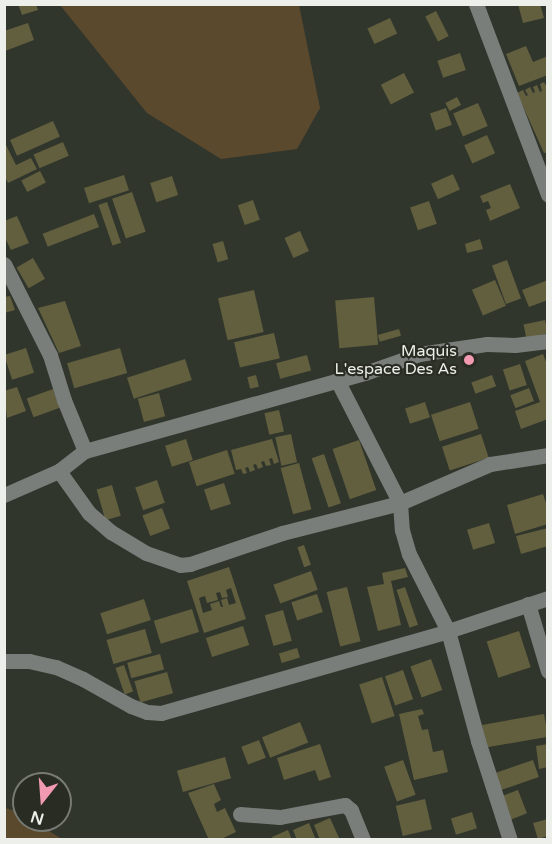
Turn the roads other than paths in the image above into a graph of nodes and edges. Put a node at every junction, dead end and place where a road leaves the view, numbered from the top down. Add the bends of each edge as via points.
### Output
1 (476, 4) edge
2 (548, 195) edge
3 (4, 264) edge
4 (548, 340) edge
5 (337, 380) junction
6 (85, 451) junction
7 (548, 455) edge
8 (59, 471) junction
9 (4, 495) edge
10 (400, 503) junction
11 (548, 598) edge
12 (528, 604) junction
13 (448, 631) junction
14 (4, 660) edge
15 (548, 671) edge
16 (240, 814) dead end
17 (363, 840) edge
18 (510, 840) edge

1 - 2 street
3 - 6 street via 50,355
4 - 5 street via 453,347
5 - 6 street
5 - 10 street
6 - 8 street
7 - 10 street via 490,464
8 - 9 street
8 - 10 street via 89,513 111,532 146,553 180,565 282,533
10 - 13 street via 409,555
11 - 12 street
12 - 13 street
12 - 15 street
13 - 14 street via 161,713 131,706 56,667
13 - 18 street
16 - 17 street via 280,817 345,805 351,810

